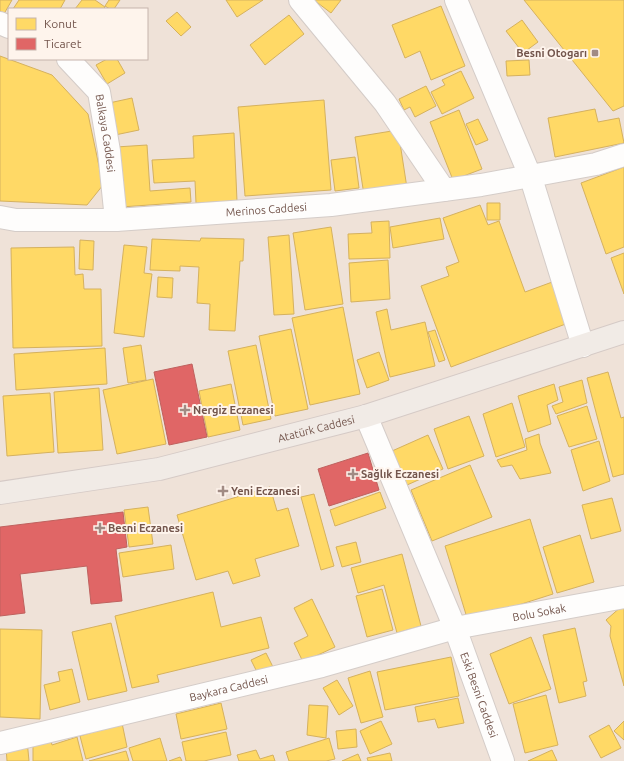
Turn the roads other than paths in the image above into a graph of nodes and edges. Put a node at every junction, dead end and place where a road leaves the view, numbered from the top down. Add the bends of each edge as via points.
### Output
1 (300, 0) edge
2 (456, 0) edge
3 (69, 60) edge
4 (624, 155) edge
5 (530, 176) junction
6 (444, 190) junction
7 (0, 218) edge
8 (116, 220) junction
9 (624, 332) edge
10 (583, 346) junction
11 (366, 416) junction
12 (0, 493) edge
13 (624, 598) edge
14 (455, 628) junction
15 (0, 743) edge
16 (503, 761) edge

1 - 6 street via 385,103
2 - 5 street
3 - 8 street, Balkaya Caddesi via 99,92 109,151
4 - 5 street, Merinos Caddesi via 596,164
5 - 6 street, Merinos Caddesi
5 - 10 street
6 - 8 street, Merinos Caddesi via 330,205
7 - 8 street, Merinos Caddesi
9 - 10 main road, Atatürk Caddesi
10 - 11 main road, Atatürk Caddesi
11 - 12 main road, Atatürk Caddesi via 159,469
11 - 14 street, Eski Besni Caddesi
13 - 14 street, Bolu Sokak
14 - 15 street, Baykara Caddesi via 322,666
14 - 16 street, Eski Besni Caddesi

